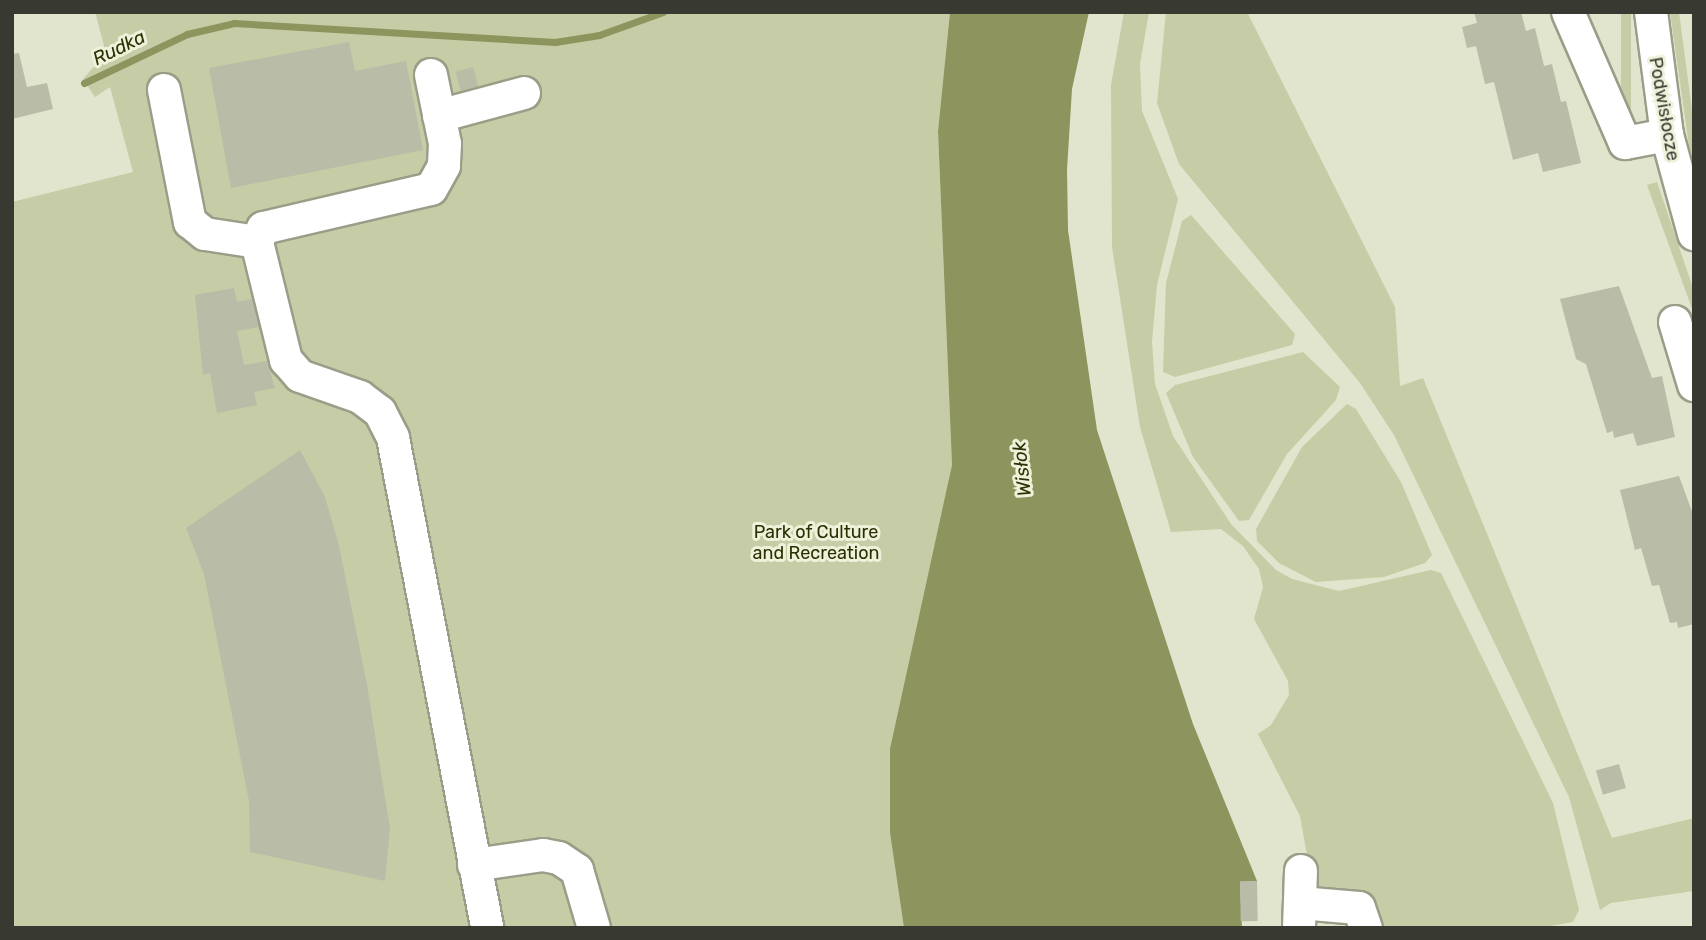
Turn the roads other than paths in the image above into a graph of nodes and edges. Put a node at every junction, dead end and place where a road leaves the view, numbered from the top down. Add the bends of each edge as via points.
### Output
1 (1568, 12) edge
2 (1650, 12) edge
3 (430, 75) dead end
4 (164, 90) dead end
5 (524, 93) dead end
6 (439, 116) junction
7 (1667, 135) junction
8 (1690, 214) edge
9 (257, 242) junction
10 (1675, 322) dead end
11 (1693, 380) edge
12 (474, 865) junction
13 (1301, 871) dead end
14 (1299, 915) edge
15 (487, 928) edge
16 (594, 928) edge
17 (1366, 928) edge

1 - 7 street via 1625,143
2 - 7 street, Podwisłocze
3 - 6 street
4 - 9 street via 190,222 205,234
5 - 6 street
6 - 9 street via 444,166 431,189 263,228
7 - 8 street, Podwisłocze
9 - 12 street via 286,359 300,376 360,397 380,412 393,438
10 - 11 street
12 - 15 street
12 - 16 street via 543,855 559,858 577,870
13 - 14 street
14 - 17 street via 1359,908

